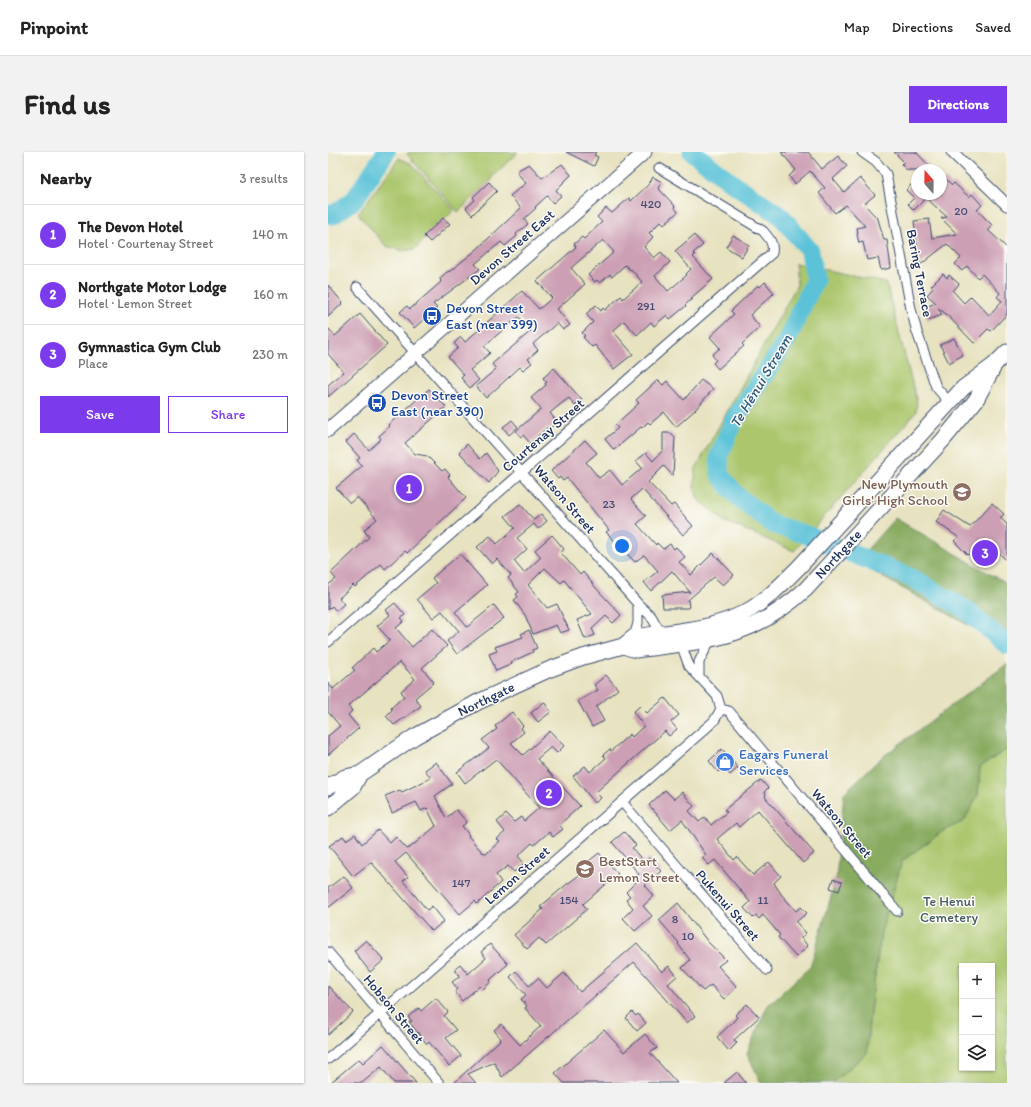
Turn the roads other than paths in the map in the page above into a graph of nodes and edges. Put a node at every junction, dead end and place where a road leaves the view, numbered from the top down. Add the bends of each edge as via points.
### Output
1 (645, 152) edge
2 (862, 152) edge
3 (952, 152) edge
4 (659, 168) dead end
5 (1007, 205) edge
6 (357, 287) dead end
7 (416, 352) junction
8 (1007, 352) edge
9 (994, 366) junction
10 (950, 403) junction
11 (328, 430) edge
12 (522, 472) junction
13 (638, 604) junction
14 (661, 633) junction
15 (710, 640) junction
16 (328, 642) edge
17 (629, 642) junction
18 (681, 644) junction
19 (699, 675) junction
20 (721, 709) junction
21 (360, 774) junction
22 (328, 787) edge
23 (622, 802) junction
24 (328, 808) edge
25 (897, 911) dead end
26 (328, 952) edge
27 (767, 970) dead end
28 (380, 1013) junction
29 (328, 1059) edge
30 (440, 1083) edge

1 - 7 main road, Devon Street East
2 - 10 street, Baring Terrace via 876,162 886,174 917,332 936,387
3 - 5 street
4 - 12 street, Courtenay Street via 763,231 771,239 772,253
6 - 7 street, Watson Street
7 - 11 main road, Devon Street East
7 - 12 street, Watson Street
8 - 9 highway, Northgate
9 - 10 highway, Northgate via 963,388
9 - 15 highway, Northgate via 976,400 965,414 806,589 785,607 759,623 738,633
10 - 14 highway, Northgate via 776,590 742,614 710,625
12 - 13 street, Watson Street
12 - 16 street, Courtenay Street
13 - 14 street, Watson Street via 652,616
13 - 17 street via 639,616
14 - 17 highway, Northgate
15 - 18 highway, Northgate
15 - 19 street via 700,662
17 - 18 highway, Northgate via 636,650
17 - 21 highway, Northgate via 548,670 478,702 414,737
18 - 19 street via 689,666
19 - 20 street via 717,696
20 - 23 street, Lemon Street via 706,729
20 - 25 street, Watson Street via 729,711
21 - 22 highway, Northgate via 345,776
21 - 24 highway, Northgate via 353,787
23 - 27 street, Pukenui Street
23 - 28 street, Lemon Street
26 - 28 street, Hobson Street
28 - 29 street, Lemon Street
28 - 30 street, Hobson Street

